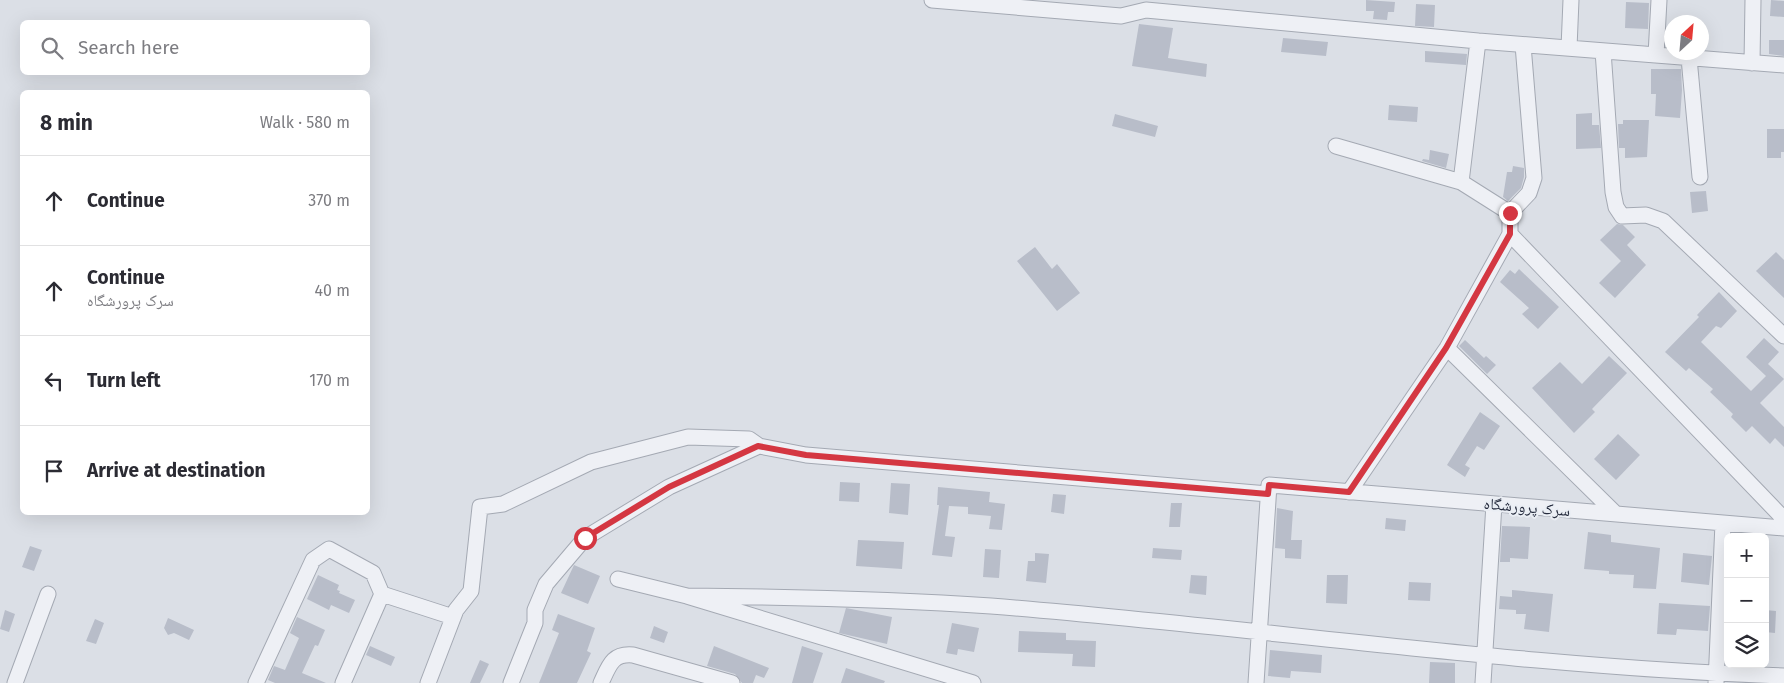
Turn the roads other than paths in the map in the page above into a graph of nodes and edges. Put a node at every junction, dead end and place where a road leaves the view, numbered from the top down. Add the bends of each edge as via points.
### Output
1 (932, 0) edge
2 (1571, 0) edge
3 (1659, 0) edge
4 (1753, 0) edge
5 (1478, 41) junction
6 (1523, 45) junction
7 (1568, 48) junction
8 (1602, 51) junction
9 (1656, 55) junction
10 (1664, 56) edge
11 (1689, 60) edge
12 (1709, 60) edge
13 (1752, 63) junction
14 (1784, 65) edge
15 (1336, 146) dead end
16 (1700, 177) dead end
17 (1461, 182) junction
18 (1510, 213) junction
19 (1510, 234) junction
20 (1784, 336) edge
21 (1446, 348) junction
22 (758, 446) junction
23 (1268, 489) junction
24 (1349, 492) junction
25 (1494, 504) junction
26 (1616, 514) junction
27 (1784, 520) edge
28 (1723, 523) junction
29 (1784, 528) edge
30 (618, 579) dead end
31 (48, 594) dead end
32 (382, 594) junction
33 (687, 596) junction
34 (453, 617) junction
35 (1259, 632) junction
36 (1485, 655) junction
37 (1784, 676) edge
38 (1716, 678) edge
39 (15, 683) edge
40 (256, 683) edge
41 (343, 683) edge
42 (428, 683) edge
43 (511, 683) edge
44 (601, 683) edge
45 (732, 683) edge
46 (973, 683) edge
47 (1256, 683) edge
48 (1484, 683) edge

1 - 5 street via 1121,16 1146,10
2 - 7 street
3 - 9 street
4 - 13 street
5 - 6 street
5 - 17 street
6 - 7 street
6 - 18 street via 1534,178 1529,193
7 - 8 street
8 - 9 street
8 - 20 street via 1612,192 1616,207 1622,216 1646,215 1662,221
9 - 10 street
11 - 16 street
12 - 13 street
13 - 14 street
15 - 17 street
17 - 18 street
18 - 19 street
19 - 21 street
19 - 27 street
21 - 24 street
21 - 26 street
22 - 23 street, سرک پرورشگاه via 806,455
22 - 34 street, سرک پرورشگاه via 748,439 688,437 591,462 503,504 480,507 471,591
22 - 43 street via 669,487 585,538 546,584 535,610 535,623
23 - 24 street, سرک پرورشگاه
23 - 35 street
24 - 25 street, سرک پرورشگاه
25 - 26 street, سرک پرورشگاه
25 - 36 street
26 - 28 street, سرک پرورشگاه
28 - 29 street, سرک پرورشگاه
28 - 38 street
30 - 33 street
31 - 39 street
32 - 34 street
32 - 40 street via 373,572 329,549 313,560
32 - 41 street
33 - 35 street via 830,598 990,606
33 - 46 street
34 - 42 street
35 - 36 street
35 - 47 street
36 - 38 street
36 - 48 street
37 - 38 street
44 - 45 street via 612,659 622,654

